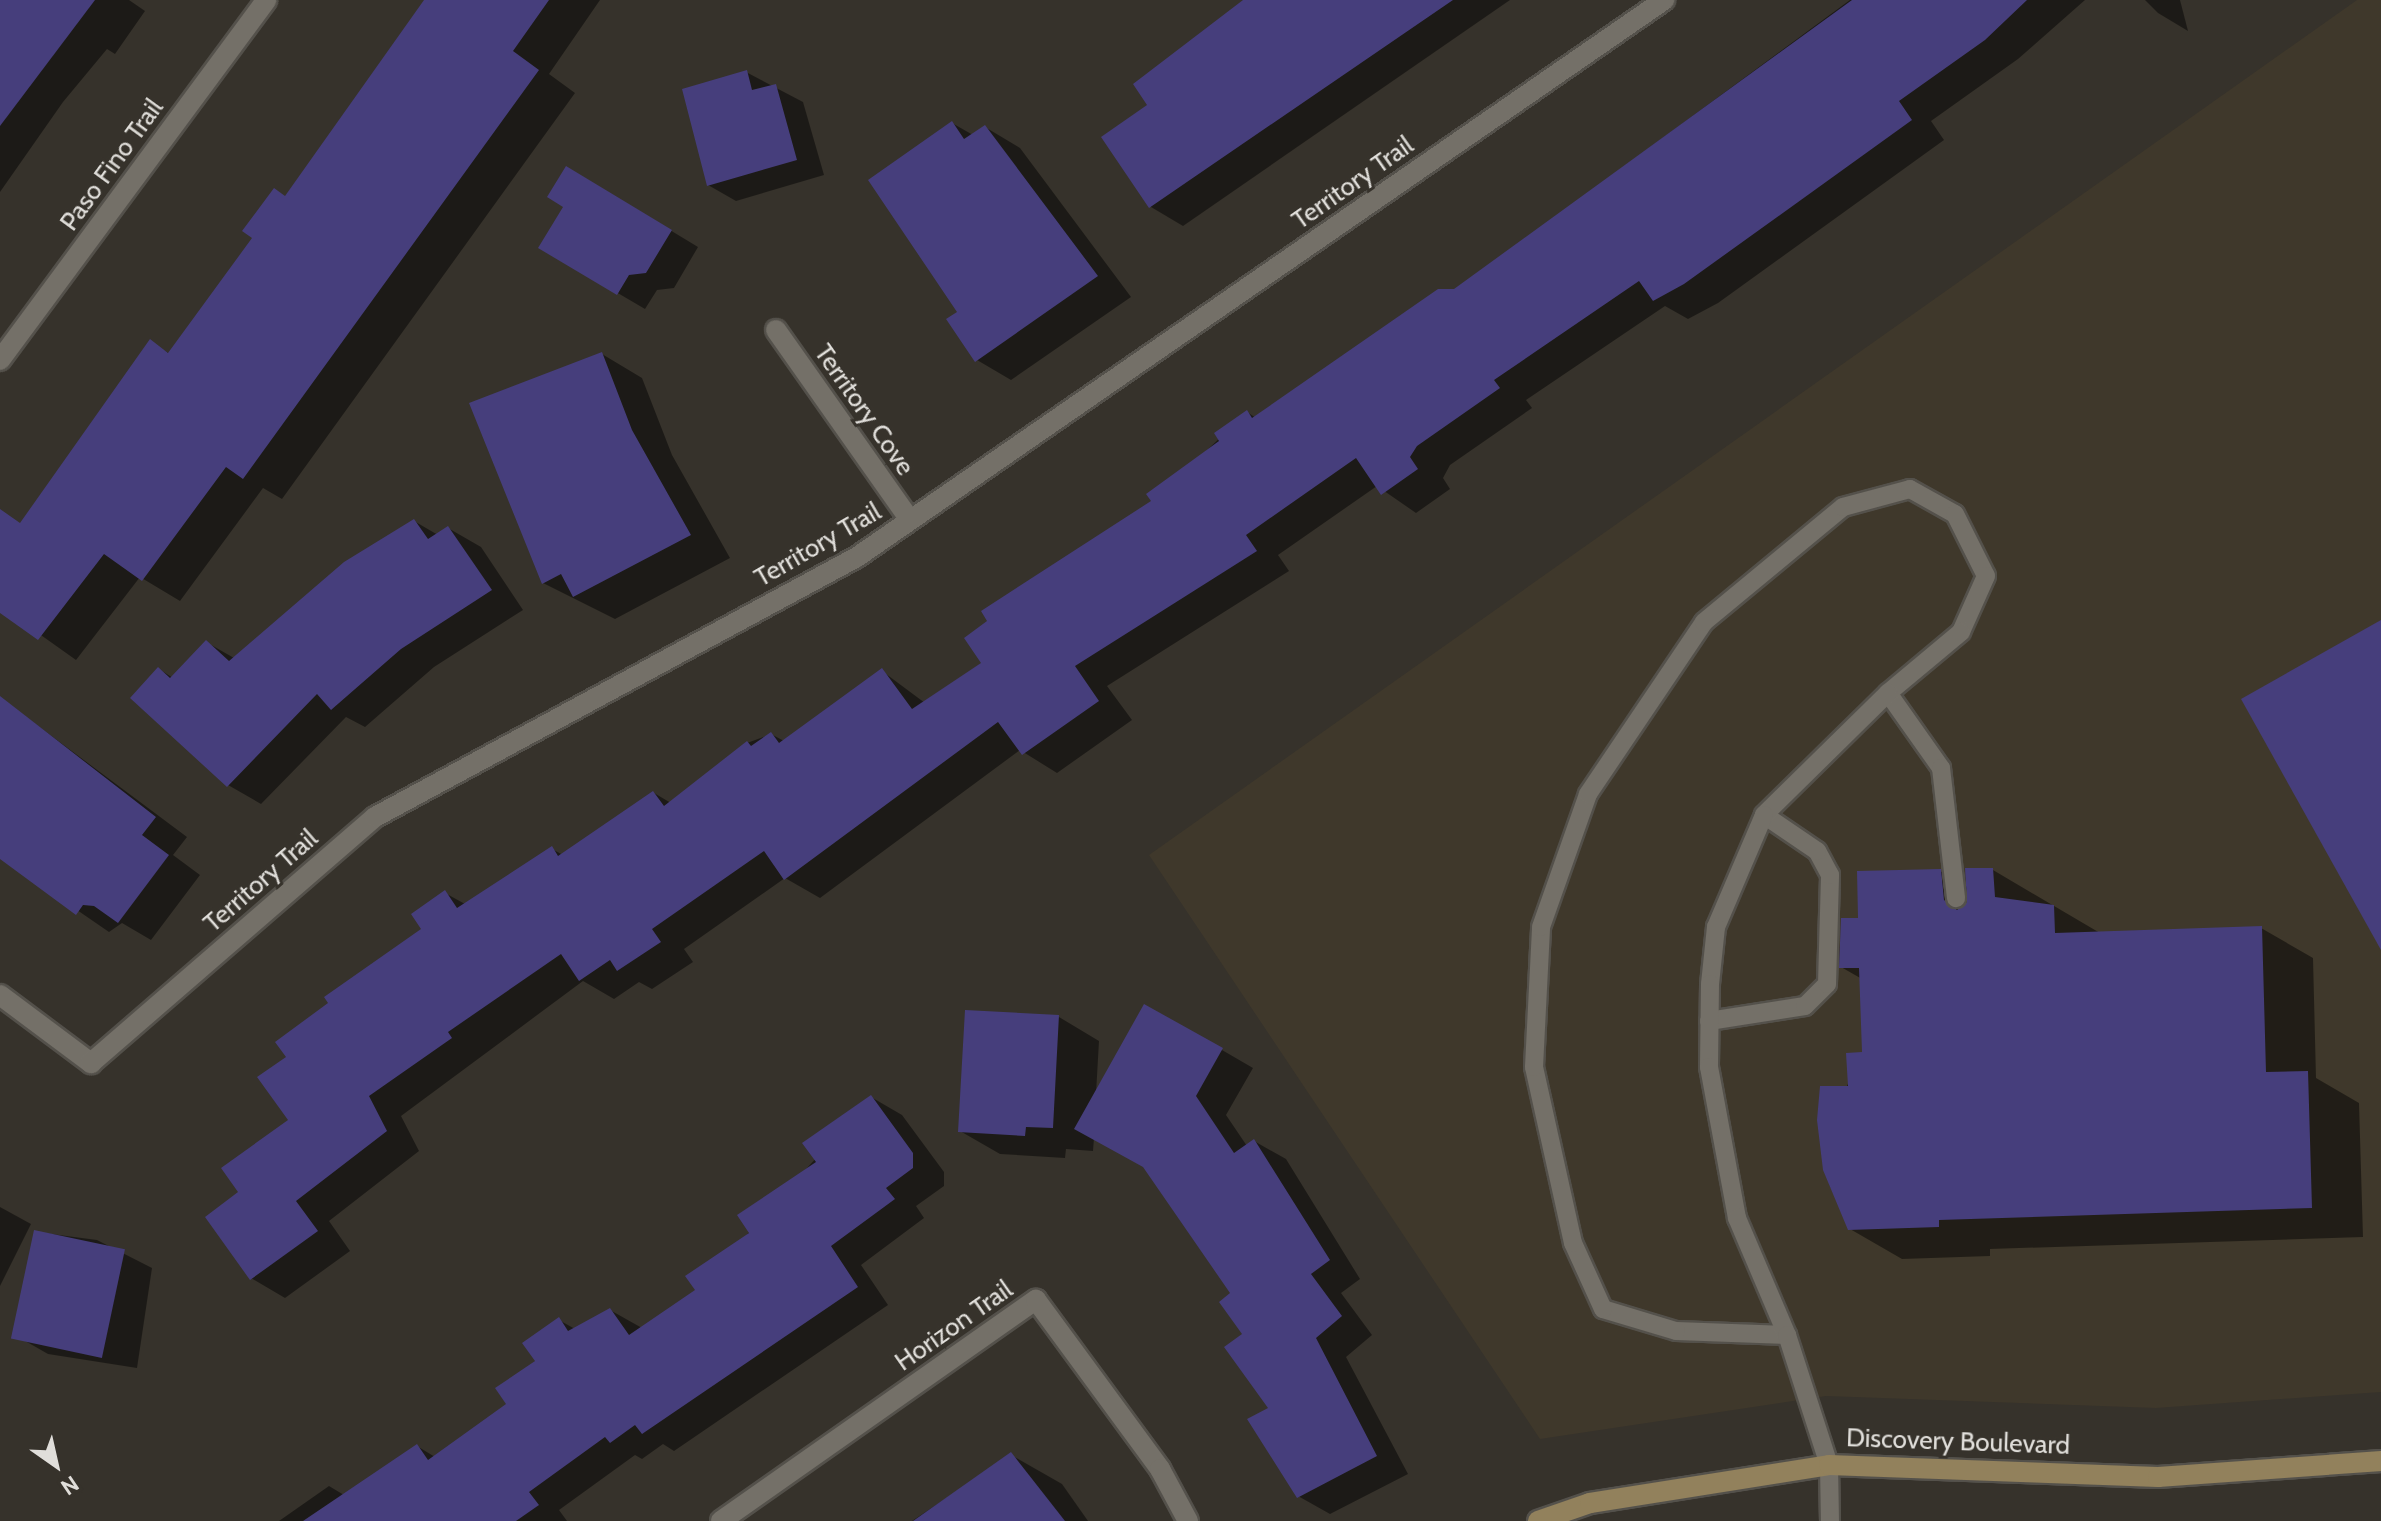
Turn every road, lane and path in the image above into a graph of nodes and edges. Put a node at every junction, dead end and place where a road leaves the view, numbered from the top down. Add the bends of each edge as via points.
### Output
1 (266, 0) edge
2 (1664, 0) edge
3 (776, 330) dead end
4 (0, 360) edge
5 (910, 520) junction
6 (1888, 693) junction
7 (1764, 815) junction
8 (1956, 898) dead end
9 (0, 995) edge
10 (1709, 1021) junction
11 (1787, 1335) junction
12 (2381, 1461) edge
13 (1829, 1465) junction
14 (721, 1521) edge
15 (1188, 1521) edge
16 (1538, 1521) edge
17 (1830, 1521) edge

1 - 4 street, Paso Fino Trail
2 - 5 street, Territory Trail
3 - 5 street, Territory Cove
5 - 9 street, Territory Trail via 857,557 375,817 91,1063
6 - 7 lane
6 - 8 lane via 1941,768
6 - 11 lane via 1961,632 1986,576 1955,514 1910,489 1843,507 1704,622 1588,794 1541,927 1534,1067 1573,1243 1603,1309 1676,1331
7 - 10 lane via 1716,927
7 - 10 lane via 1817,851 1830,875 1827,984 1805,1006
10 - 11 lane via 1709,1067 1737,1218
11 - 13 lane
12 - 13 street, Discovery Boulevard via 2158,1477
13 - 16 street, Discovery Boulevard via 1590,1503
13 - 17 lane
14 - 15 street, Horizon Trail via 1036,1300 1160,1469

